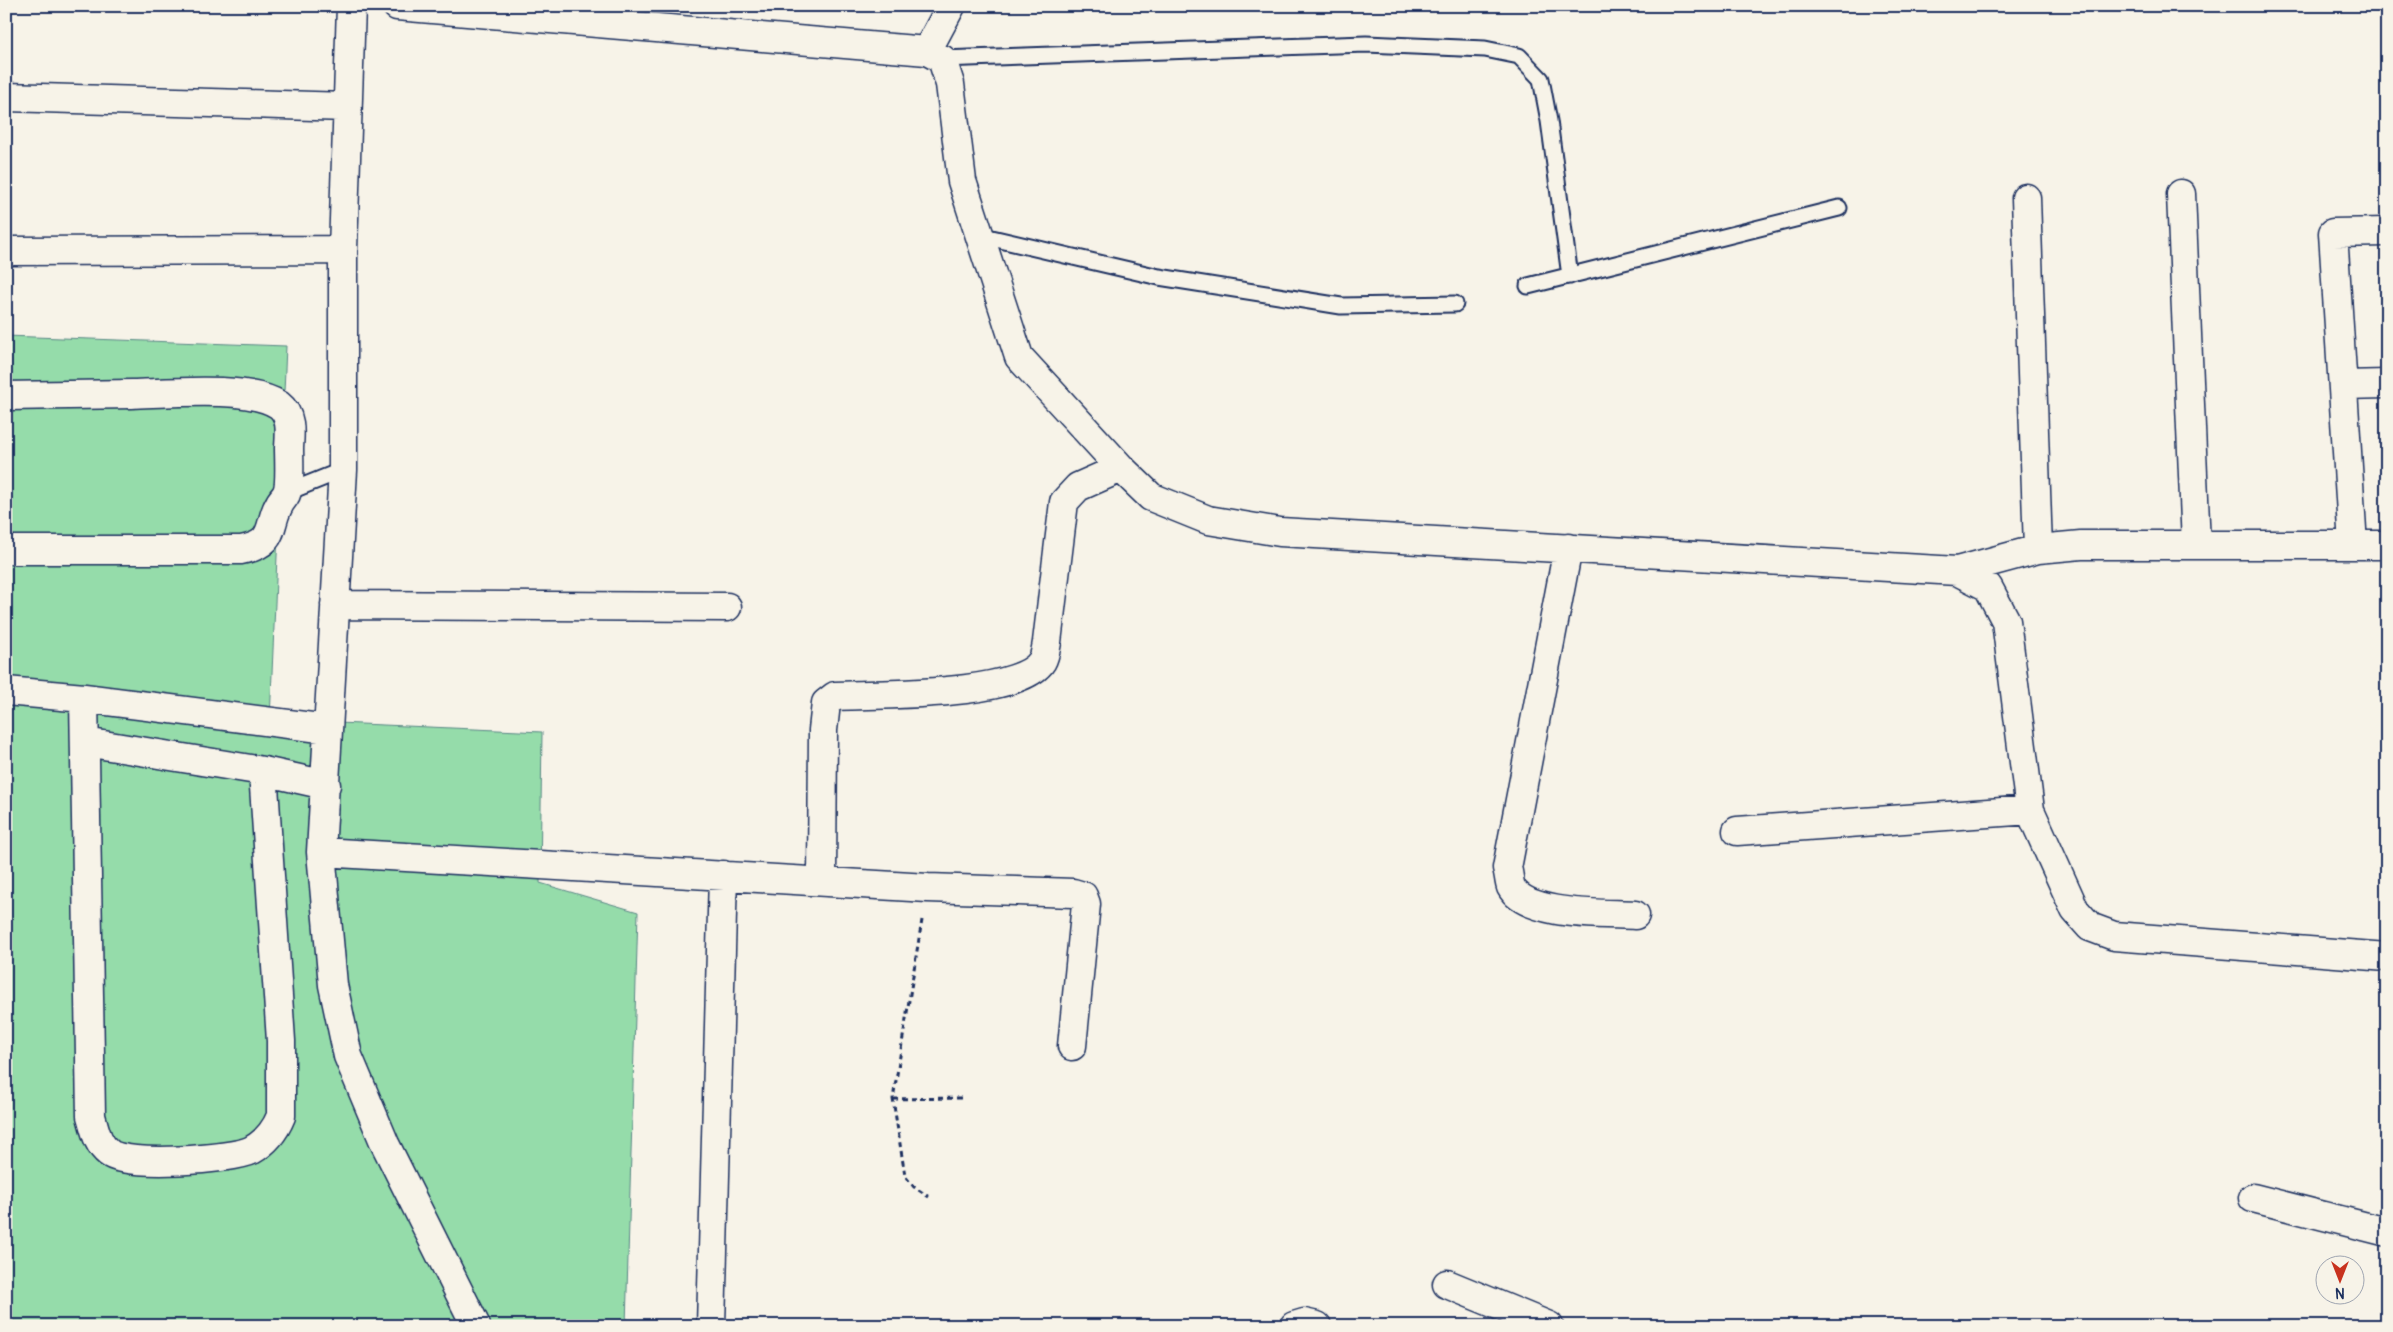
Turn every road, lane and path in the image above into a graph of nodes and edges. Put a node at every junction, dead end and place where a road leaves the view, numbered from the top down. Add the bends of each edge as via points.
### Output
1 (351, 6) edge
2 (397, 6) edge
3 (951, 6) edge
4 (935, 55) junction
5 (6, 97) edge
6 (347, 107) junction
7 (2181, 194) dead end
8 (2026, 198) dead end
9 (1840, 208) dead end
10 (2387, 232) edge
11 (979, 235) junction
12 (343, 250) junction
13 (6, 251) edge
14 (1570, 276) junction
15 (1528, 286) dead end
16 (1455, 304) dead end
17 (2387, 384) edge
18 (2343, 385) junction
19 (6, 396) edge
20 (1121, 468) junction
21 (343, 470) junction
22 (288, 492) junction
23 (2196, 545) junction
24 (2353, 545) junction
25 (2387, 545) edge
26 (1568, 548) junction
27 (2038, 549) junction
28 (6, 550) edge
29 (1957, 570) junction
30 (335, 605) junction
31 (727, 607) dead end
32 (6, 691) edge
33 (84, 698) junction
34 (328, 729) junction
35 (85, 742) junction
36 (263, 771) junction
37 (326, 785) junction
38 (2030, 810) junction
39 (1738, 831) dead end
40 (321, 852) junction
41 (723, 875) junction
42 (822, 881) junction
43 (928, 888) junction
44 (1635, 916) dead end
45 (2387, 957) edge
46 (1072, 1046) dead end
47 (964, 1098) dead end
48 (893, 1099) junction
49 (929, 1197) dead end
50 (2253, 1198) dead end
51 (2387, 1232) edge
52 (1447, 1284) dead end
53 (476, 1326) edge
54 (711, 1326) edge
55 (1294, 1326) edge
56 (1317, 1326) edge
57 (1549, 1326) edge

1 - 6 street
2 - 4 street
3 - 4 street
4 - 11 street via 950,84 962,180
4 - 14 lane via 1366,44 1485,49 1519,56 1541,79 1550,121
5 - 6 street
6 - 12 street
7 - 23 street
8 - 27 street
9 - 14 lane
10 - 18 street via 2333,233
11 - 16 lane via 1159,277 1341,306
11 - 20 street via 1019,357
12 - 13 street
12 - 21 street
14 - 15 lane
17 - 18 street
18 - 24 street
19 - 22 street via 222,392 264,399 287,414 290,428
20 - 26 street via 1151,497 1208,520 1280,532
20 - 42 street via 1078,487 1064,502 1047,642 1042,661 1029,672 1000,684 972,689 835,696 826,703
21 - 22 lane
21 - 30 street
22 - 28 street via 279,502 270,533 255,548
23 - 24 street
23 - 27 street via 2081,545
24 - 25 street
26 - 29 street
26 - 44 street via 1507,868 1511,887 1521,898 1548,909
27 - 29 street
29 - 38 street via 1988,587 2006,621
30 - 31 street
30 - 34 street
32 - 33 street
33 - 34 street
33 - 35 street
34 - 37 street
35 - 36 street
35 - 36 street via 91,1116 101,1145 110,1155 120,1158 148,1161 225,1157 250,1151 261,1145 281,1116 281,1041
36 - 37 street
37 - 40 street
38 - 39 street
38 - 45 street via 2075,910 2090,927 2114,936
40 - 41 street
40 - 53 street via 333,985 348,1056 385,1144
41 - 42 street
41 - 54 street
42 - 43 street
43 - 46 street via 1083,896 1086,904
43 - 48 path
47 - 48 path
48 - 49 path via 905,1176
50 - 51 street
52 - 57 street
55 - 56 street via 1304,1323

